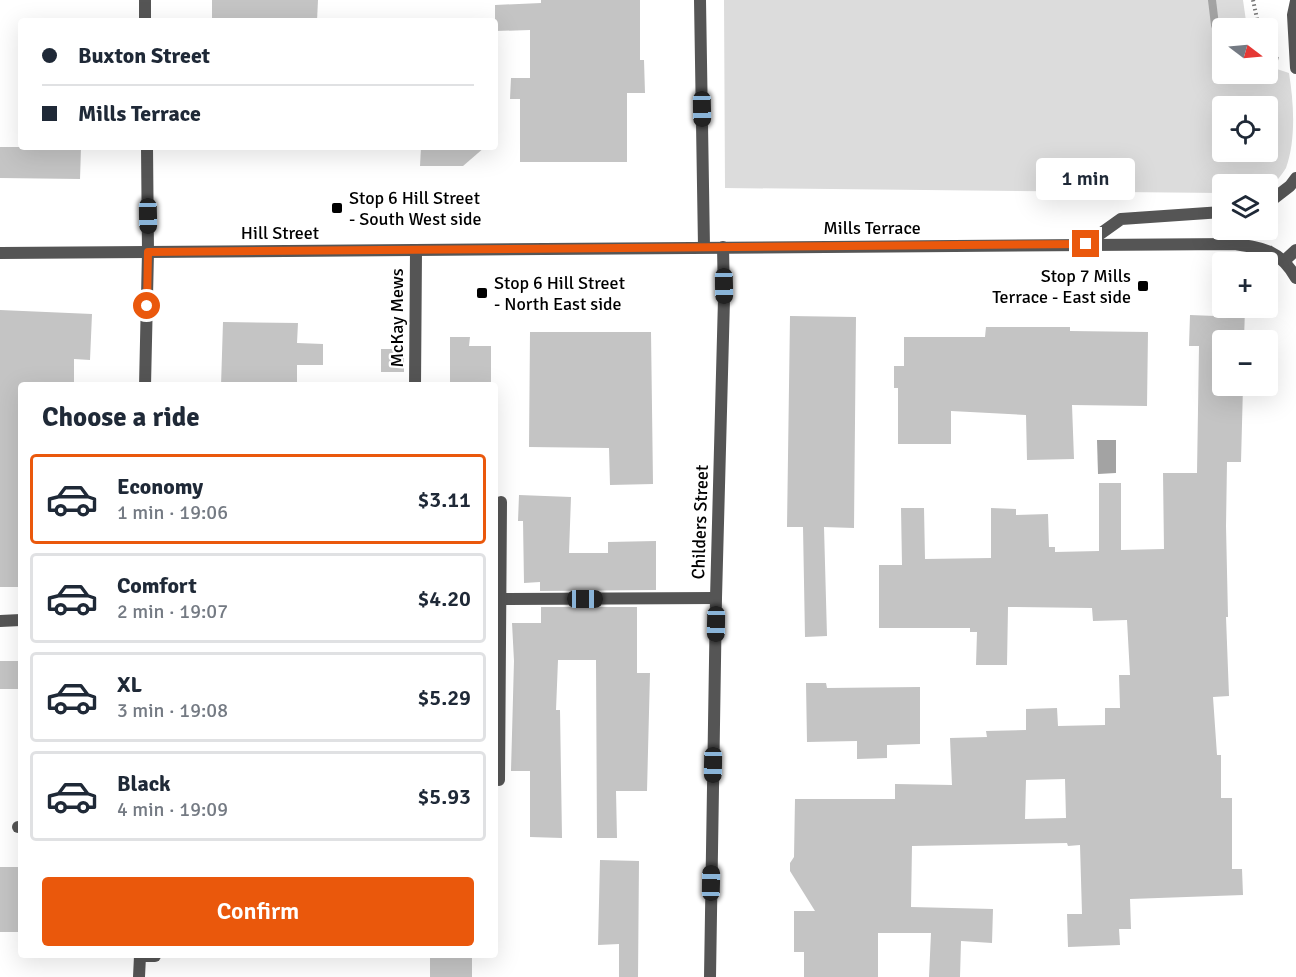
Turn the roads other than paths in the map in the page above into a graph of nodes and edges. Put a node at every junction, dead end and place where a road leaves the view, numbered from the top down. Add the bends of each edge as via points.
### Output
1 (145, 0) edge
2 (700, 0) edge
3 (1296, 1) edge
4 (145, 18) edge
5 (1296, 68) edge
6 (147, 150) edge
7 (1296, 178) edge
8 (1278, 195) edge
9 (1212, 213) edge
10 (1086, 244) junction
11 (704, 247) junction
12 (723, 247) junction
13 (1296, 250) edge
14 (416, 251) junction
15 (148, 252) junction
16 (0, 253) edge
17 (1284, 261) junction
18 (1296, 278) edge
19 (145, 382) edge
20 (415, 382) edge
21 (501, 502) dead end
22 (716, 598) junction
23 (501, 599) junction
24 (18, 620) edge
25 (0, 621) edge
26 (499, 780) dead end
27 (140, 958) edge
28 (139, 977) edge
29 (710, 977) edge

1 - 4 street
2 - 11 street
3 - 5 street
6 - 15 street
7 - 8 street
9 - 10 street via 1120,219
10 - 12 street, Mills Terrace
10 - 17 street, Mills Terrace via 1234,244 1260,247
11 - 12 street, Mills Terrace
11 - 14 street, Hill Street
12 - 22 street, Childers Street
13 - 17 street
14 - 15 street, Hill Street
14 - 20 street, McKay Mews
15 - 16 street, Hill Street
15 - 19 street
17 - 18 street
21 - 23 street
22 - 23 street
22 - 29 street, Childers Street
23 - 26 street
24 - 25 street
27 - 28 street

